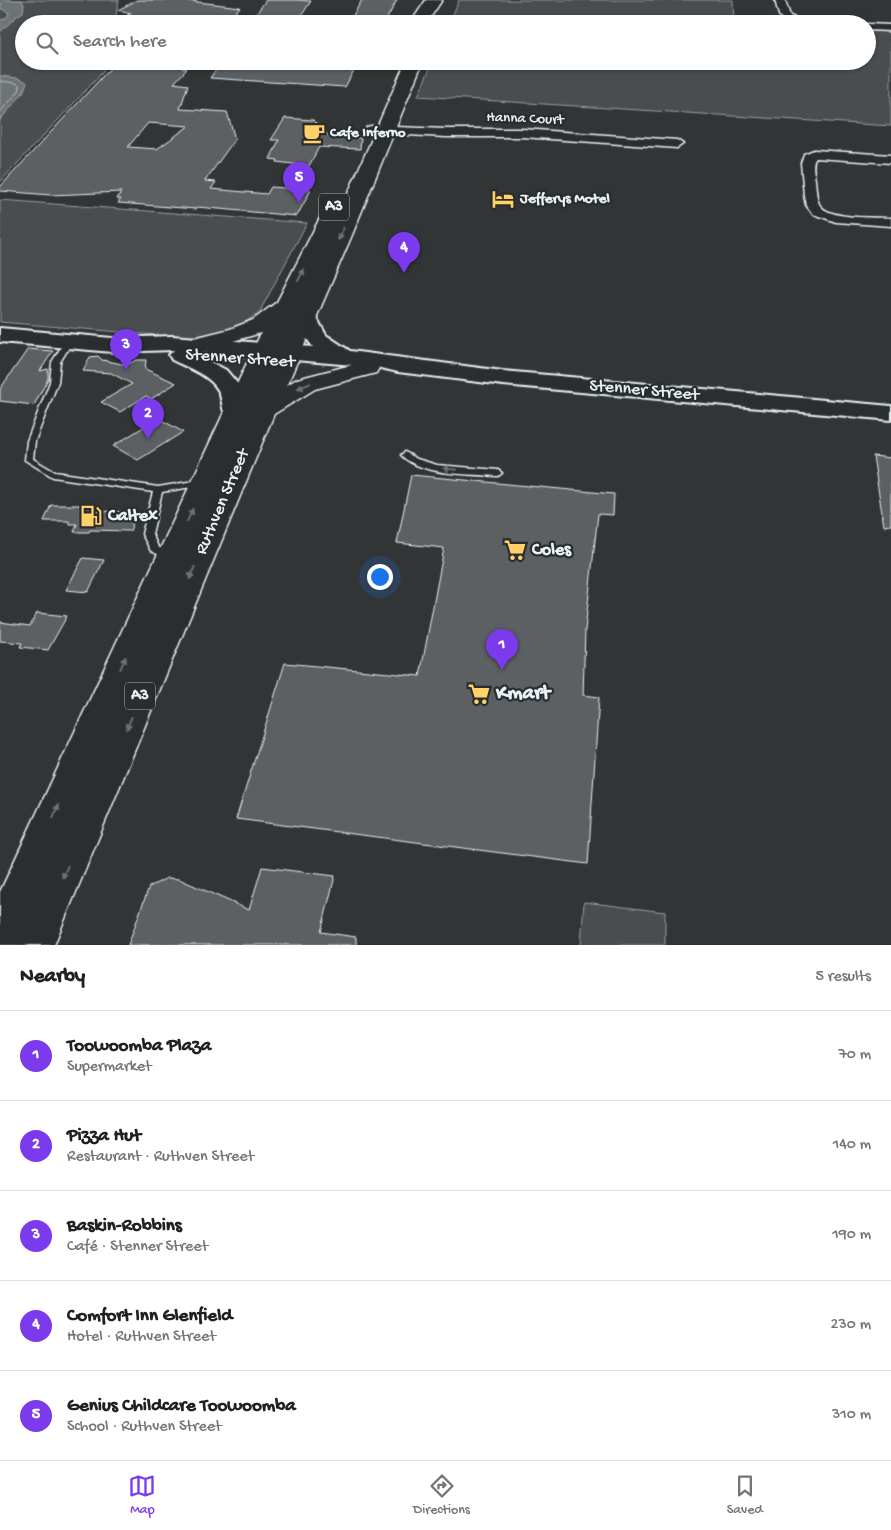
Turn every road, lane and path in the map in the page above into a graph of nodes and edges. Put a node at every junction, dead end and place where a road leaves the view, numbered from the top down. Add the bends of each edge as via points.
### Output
1 (434, 0) edge
2 (442, 0) edge
3 (780, 0) edge
4 (424, 15) edge
5 (436, 15) edge
6 (782, 15) edge
7 (876, 27) edge
8 (891, 28) edge
9 (395, 70) edge
10 (410, 70) edge
11 (378, 130) junction
12 (677, 144) dead end
13 (891, 159) edge
14 (891, 222) edge
15 (295, 311) junction
16 (0, 335) edge
17 (69, 341) junction
18 (188, 350) junction
19 (274, 356) junction
20 (359, 363) junction
21 (263, 410) junction
22 (891, 413) edge
23 (236, 415) junction
24 (405, 455) dead end
25 (498, 473) dead end
26 (205, 482) junction
27 (158, 490) junction
28 (171, 557) junction
29 (0, 935) edge
30 (34, 945) edge

1 - 4 highway
2 - 5 highway
3 - 6 street
7 - 8 street
9 - 11 highway, Ruthven Street / A3
10 - 11 highway, Ruthven Street / A3
11 - 12 street, Hanna Court via 522,134
11 - 15 highway, Ruthven Street / A3 via 356,164
13 - 14 street via 814,154 808,156 807,163 812,204 820,213
15 - 18 highway
15 - 19 highway, Ruthven Street / A3
15 - 20 main road via 322,346
16 - 17 main road, Stenner Street
17 - 18 main road, Stenner Street via 146,352
17 - 27 lane via 56,362 54,382 31,441 29,460 52,474
18 - 19 main road, Stenner Street
18 - 23 main road via 218,374 230,389
19 - 20 main road, Stenner Street
19 - 21 highway, Ruthven Street / A3
19 - 23 highway, Ruthven Street / A3
20 -> 21 highway via 306,384
20 - 22 main road, Stenner Street
21 -> 30 highway, Ruthven Street / A3
23 - 26 highway, Ruthven Street / A3
25 -> 24 lane via 428,467 413,462
26 - 27 lane
28 -> 26 highway, Ruthven Street / A3
27 - 28 lane via 147,534 154,549
29 -> 28 highway, Ruthven Street / A3

